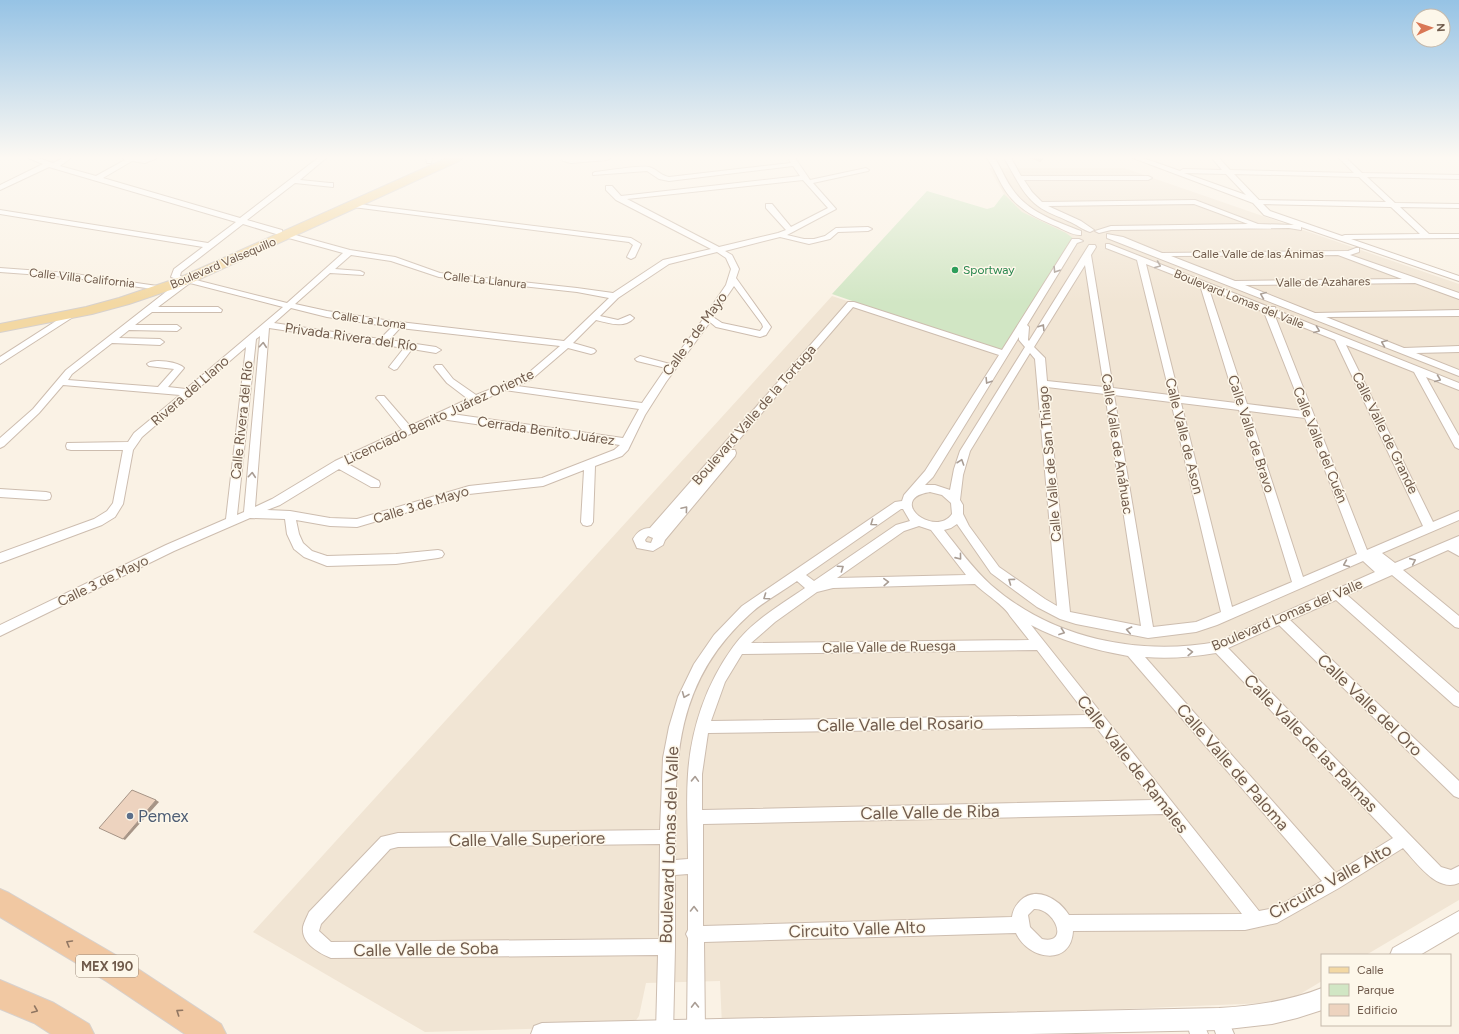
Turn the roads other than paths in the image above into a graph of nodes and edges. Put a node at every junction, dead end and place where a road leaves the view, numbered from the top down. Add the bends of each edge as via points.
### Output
1 (195, 206) edge
2 (262, 206) edge
3 (338, 206) edge
4 (350, 206) edge
5 (363, 206) edge
6 (635, 206) edge
7 (769, 206) dead end
8 (830, 206) edge
9 (1026, 206) edge
10 (1044, 206) edge
11 (1207, 206) edge
12 (1261, 206) edge
13 (1394, 206) edge
14 (0, 212) edge
15 (242, 220) junction
16 (1260, 226) junction
17 (790, 230) junction
18 (868, 230) dead end
19 (1090, 230) junction
20 (1099, 231) junction
21 (283, 234) junction
22 (781, 235) junction
23 (1110, 236) junction
24 (1427, 236) junction
25 (1459, 236) edge
26 (1079, 237) junction
27 (1336, 237) junction
28 (209, 246) junction
29 (1109, 246) junction
30 (719, 250) junction
31 (1090, 251) junction
32 (349, 252) junction
33 (1337, 253) junction
34 (1159, 254) junction
35 (631, 257) dead end
36 (1141, 259) junction
37 (0, 270) edge
38 (329, 271) junction
39 (360, 274) dead end
40 (733, 279) junction
41 (1459, 279) edge
42 (1415, 281) junction
43 (177, 283) junction
44 (1203, 283) junction
45 (1232, 283) junction
46 (149, 286) junction
47 (614, 296) junction
48 (1459, 296) edge
49 (287, 306) junction
50 (150, 309) junction
51 (218, 310) dead end
52 (1268, 310) junction
53 (1301, 310) junction
54 (1459, 313) edge
55 (70, 315) junction
56 (1315, 315) junction
57 (595, 317) junction
58 (708, 317) junction
59 (630, 318) dead end
60 (0, 319) edge
61 (1024, 322) junction
62 (398, 325) junction
63 (1304, 325) junction
64 (266, 326) junction
65 (126, 327) junction
66 (0, 328) edge
67 (177, 328) dead end
68 (252, 338) junction
69 (1339, 339) junction
70 (110, 340) junction
71 (160, 342) dead end
72 (382, 342) junction
73 (567, 344) junction
74 (1010, 345) junction
75 (410, 346) junction
76 (1029, 349) junction
77 (1459, 349) edge
78 (436, 350) dead end
79 (1401, 350) junction
80 (591, 351) dead end
81 (1004, 354) junction
82 (640, 359) dead end
83 (1, 360) edge
84 (152, 364) dead end
85 (394, 367) dead end
86 (439, 367) dead end
87 (672, 367) junction
88 (1417, 370) junction
89 (1459, 373) edge
90 (60, 382) junction
91 (1042, 384) junction
92 (504, 387) junction
93 (1459, 387) edge
94 (160, 390) junction
95 (1109, 391) junction
96 (187, 392) junction
97 (259, 392) junction
98 (244, 394) junction
99 (381, 398) dead end
100 (1175, 399) junction
101 (475, 400) junction
102 (645, 407) junction
103 (1243, 407) junction
104 (1308, 415) junction
105 (442, 416) junction
106 (409, 431) junction
107 (626, 442) junction
108 (0, 444) edge
109 (1459, 445) edge
110 (71, 446) dead end
111 (130, 446) junction
112 (254, 457) junction
113 (238, 460) junction
114 (339, 464) junction
115 (590, 464) junction
116 (375, 484) dead end
117 (913, 492) junction
118 (0, 493) edge
119 (46, 496) dead end
120 (955, 500) junction
121 (907, 505) junction
122 (249, 514) junction
123 (290, 515) junction
124 (958, 515) junction
125 (1459, 515) edge
126 (231, 520) junction
127 (587, 522) dead end
128 (919, 522) junction
129 (935, 527) junction
130 (1430, 528) junction
131 (656, 535) dead end
132 (1456, 545) edge
133 (438, 554) dead end
134 (1369, 554) junction
135 (0, 558) edge
136 (810, 567) junction
137 (1388, 571) junction
138 (798, 575) junction
139 (978, 579) junction
140 (830, 581) junction
141 (1299, 584) junction
142 (814, 588) junction
143 (1338, 594) junction
144 (1010, 607) junction
145 (1228, 614) junction
146 (1064, 615) junction
147 (1281, 619) junction
148 (1459, 623) edge
149 (0, 631) edge
150 (1148, 633) junction
151 (1039, 645) junction
152 (1218, 647) junction
153 (738, 649) junction
154 (1132, 651) junction
155 (1459, 701) edge
156 (1099, 721) junction
157 (702, 727) junction
158 (1459, 791) edge
159 (1166, 807) junction
160 (694, 817) junction
161 (667, 837) junction
162 (1404, 839) junction
163 (386, 842) joint
164 (694, 866) junction
165 (667, 868) junction
166 (1459, 874) edge
167 (1334, 883) junction
168 (0, 902) edge
169 (1256, 920) junction
170 (1459, 920) edge
171 (1064, 924) junction
172 (1021, 925) junction
173 (694, 934) junction
174 (666, 947) junction
175 (1402, 954) edge
176 (0, 994) edge
177 (1321, 999) edge
178 (1222, 1026) edge
179 (1197, 1027) edge
180 (696, 1031) junction
181 (665, 1032) junction
182 (79, 1034) edge
183 (211, 1034) edge
184 (542, 1034) edge

1 - 15 street, Calle La Llanura
2 - 15 street
3 - 21 main road, Boulevard Valsequillo
4 - 21 main road, Boulevard Valsequillo
5 - 35 street via 631,240 637,244
6 - 30 street
7 - 17 street
8 - 17 street, Licenciado Benito Juárez Oriente via 832,209
9 - 26 street
10 - 19 street
11 - 16 street
12 - 27 street via 1267,213
13 - 24 street
14 - 28 street
15 - 21 street, Calle La Llanura
15 - 28 street
16 - 20 street via 1111,228
16 - 33 street, Calle Valle de las Ánimas via 1296,228 1356,250
17 - 22 street, Licenciado Benito Juárez Oriente
18 - 22 street via 836,230 827,238 809,243
19 - 20 street
19 - 26 street via 1083,230
20 - 23 street, Boulevard Lomas del Valle
21 - 32 street, Calle La Llanura
21 - 43 main road, Boulevard Valsequillo
22 - 30 street, Licenciado Benito Juárez Oriente
23 - 29 street via 1113,241
23 - 34 street, Boulevard Lomas del Valle
24 - 25 street
24 - 27 street
26 - 31 street
26 -> 61 street
27 - 41 street
28 - 43 street via 178,271
29 - 31 street
29 - 36 street, Boulevard Lomas del Valle
30 - 40 street, Calle 3 de Mayo via 729,258 735,269
30 - 47 street, Licenciado Benito Juárez Oriente via 666,262
76 -> 31 street
31 - 95 street, Calle Valle de Anáhuac
32 - 38 street
32 - 47 street, Calle La Llanura via 392,259 439,275
33 - 34 street, Calle Valle de las Ánimas
33 - 42 street
34 - 45 street, Boulevard Lomas del Valle
36 -> 44 street, Boulevard Lomas del Valle
36 - 100 street, Calle Valle de Ason
37 - 46 street, Calle Villa California via 68,275
38 - 39 street
38 - 49 street
40 - 58 street, Calle 3 de Mayo
40 - 58 street via 766,324 764,333 719,325
42 - 45 street, Valle de Azahares
42 - 48 street
43 - 46 main road, Boulevard Valsequillo
43 - 49 street, Calle La Loma
43 - 50 street
43 - 55 main road, Boulevard Valsequillo via 112,305
44 - 52 street, Boulevard Lomas del Valle
44 - 103 street, Calle Valle de Bravo
53 -> 45 street, Boulevard Lomas del Valle
46 - 60 main road, Boulevard Valsequillo via 69,307
47 - 57 street, Licenciado Benito Juárez Oriente
49 - 62 street, Calle La Loma
49 - 64 street
50 - 51 street
50 - 65 street
52 - 53 street via 1274,309 1293,315
52 - 63 street, Boulevard Lomas del Valle
52 - 104 street, Calle Valle del Cuén
53 - 56 street, Boulevard Lomas del Valle
54 - 56 street
55 - 66 main road, Boulevard Valsequillo
55 - 83 street
56 - 63 street via 1307,319
79 -> 56 street, Boulevard Lomas del Valle
57 - 59 street via 620,323
57 - 73 street, Licenciado Benito Juárez Oriente
58 - 87 street, Calle 3 de Mayo
61 - 74 street
61 - 76 street, Calle Valle de San Thiago via 1026,329 1023,340
62 - 72 street
62 - 73 street, Calle La Loma
63 -> 69 street, Boulevard Lomas del Valle
64 - 68 street
64 - 72 street, Privada Rivera del Río
97 -> 64 street, Calle Rivera del Río
65 - 67 street
65 - 70 street
68 - 96 street, Rivera del Llano
68 - 98 street, Calle Rivera del Río
69 - 88 street, Boulevard Lomas del Valle
69 - 130 street, Calle Valle de Grande
70 - 71 street
70 - 90 street
72 - 75 street, Privada Rivera del Río
73 - 80 street, Calle La Loma
73 - 92 street, Licenciado Benito Juárez Oriente via 534,374
74 - 76 street
74 - 81 street
75 - 78 street, Privada Rivera del Río
75 - 85 street
76 - 91 street, Calle Valle de San Thiago via 1040,358
120 -> 76 street via 960,461
77 - 79 street
79 - 89 street, Boulevard Lomas del Valle
81 -> 117 street via 929,474
81 - 131 street, Boulevard Valle de la Tortuga via 857,305
82 - 87 street
84 - 94 street via 179,368
86 - 101 street via 450,381
87 - 102 street, Calle 3 de Mayo
88 -> 93 street, Boulevard Lomas del Valle
88 - 109 street
90 - 94 street
90 - 108 street via 36,411
91 - 95 street
91 - 146 street, Calle Valle de San Thiago
92 - 101 street, Licenciado Benito Juárez Oriente
92 - 102 street
94 - 96 street
95 - 100 street
95 - 150 street, Calle Valle de Anáhuac
96 - 111 street, Rivera del Llano via 138,435
97 - 98 street
97 - 112 street, Calle Rivera del Río
98 - 113 street, Calle Rivera del Río
99 - 106 street
100 - 103 street
100 - 145 street, Calle Valle de Ason
101 - 105 street, Licenciado Benito Juárez Oriente
102 - 107 street, Calle 3 de Mayo
103 - 104 street
103 - 141 street, Calle Valle de Bravo
104 - 134 street, Calle Valle del Cuén
105 - 106 street, Licenciado Benito Juárez Oriente
105 - 107 street, Cerrada Benito Juárez
106 - 114 street, Licenciado Benito Juárez Oriente
107 - 115 street, Calle 3 de Mayo via 618,453
110 - 111 street
111 - 135 street via 118,504 111,514 98,522
112 - 113 street
122 -> 112 street, Calle Rivera del Río
113 - 126 street, Calle Rivera del Río
114 - 116 street
114 - 122 street, Licenciado Benito Juárez Oriente via 276,502
115 - 123 street, Calle 3 de Mayo via 543,482 469,490 362,522 330,522
115 - 127 street
117 - 120 street via 930,488 941,490
117 - 121 street via 908,498
118 - 119 street
120 - 124 street via 959,508
121 - 128 street via 910,514
121 -> 136 street, Boulevard Lomas del Valle via 899,505
122 - 123 street, Calle 3 de Mayo
122 - 126 street, Calle 3 de Mayo
123 - 133 street via 298,546 308,554 327,561 396,559
124 - 129 street via 953,522
146 -> 124 street, Boulevard Lomas del Valle via 1041,603 995,570 964,528
125 - 130 street, Boulevard Lomas del Valle
126 - 149 street, Calle 3 de Mayo
128 - 129 street
140 -> 128 street, Boulevard Lomas del Valle via 900,528
129 -> 139 street, Boulevard Lomas del Valle
130 - 134 street, Boulevard Lomas del Valle
137 -> 132 street, Boulevard Lomas del Valle
134 - 137 street
134 -> 141 street, Boulevard Lomas del Valle
136 - 138 street, Boulevard Lomas del Valle
136 - 140 street
137 - 143 street, Boulevard Lomas del Valle
137 - 148 street
138 - 142 street
138 -> 161 street, Boulevard Lomas del Valle via 746,610 729,626 704,658 691,680 671,744
140 -> 139 street
139 - 144 street, Boulevard Lomas del Valle
140 - 142 street, Boulevard Lomas del Valle
141 - 145 street, Boulevard Lomas del Valle
142 - 153 street, Boulevard Lomas del Valle via 768,620
143 - 147 street, Boulevard Lomas del Valle
143 - 155 street
144 - 151 street, Calle Valle de Ramales
144 -> 154 street, Boulevard Lomas del Valle via 1032,620 1080,639 1117,650
145 - 150 street, Boulevard Lomas del Valle via 1196,627
150 -> 146 street, Boulevard Lomas del Valle
147 - 152 street, Boulevard Lomas del Valle
147 - 158 street, Calle Valle del Oro
151 - 153 street, Calle Valle de Ruesga
151 - 156 street, Calle Valle de Ramales
154 -> 152 street, Boulevard Lomas del Valle via 1200,652
152 - 162 street, Calle Valle de las Palmas
153 - 157 street, Boulevard Lomas del Valle via 718,684
154 - 167 street, Calle Valle de Paloma
156 - 157 street, Calle Valle del Rosario
156 - 159 street, Calle Valle de Ramales
160 -> 157 street, Boulevard Lomas del Valle via 695,774
159 - 160 street, Calle Valle de Riba
159 - 169 street, Calle Valle de Ramales
160 - 164 street, Boulevard Lomas del Valle
161 - 163 street, Calle Valle Superiore
161 - 165 street, Boulevard Lomas del Valle
162 - 166 street, Circuito Valle Alto via 1436,872 1444,877 1453,878
162 - 167 street, Circuito Valle Alto
163 - 174 street, Calle Valle de Soba via 316,918 311,927 314,937 324,948 331,950
164 - 165 street
173 -> 164 street, Boulevard Lomas del Valle
165 - 174 street, Boulevard Lomas del Valle
167 - 169 street, Circuito Valle Alto via 1277,915
183 -> 168 highway, MEX 190 via 116,971
169 - 171 street, Circuito Valle Alto
170 - 175 street
171 - 172 street via 1061,916 1050,905 1036,901 1030,902 1021,911
171 - 172 street via 1064,939 1053,948 1037,946 1024,933
172 - 173 street, Circuito Valle Alto
180 -> 173 street, Boulevard Lomas del Valle
174 - 181 street, Boulevard Lomas del Valle
176 -> 182 highway via 44,1013
177 - 178 street via 1302,1007
178 - 179 street
179 - 180 street
180 - 181 street
181 - 184 street

